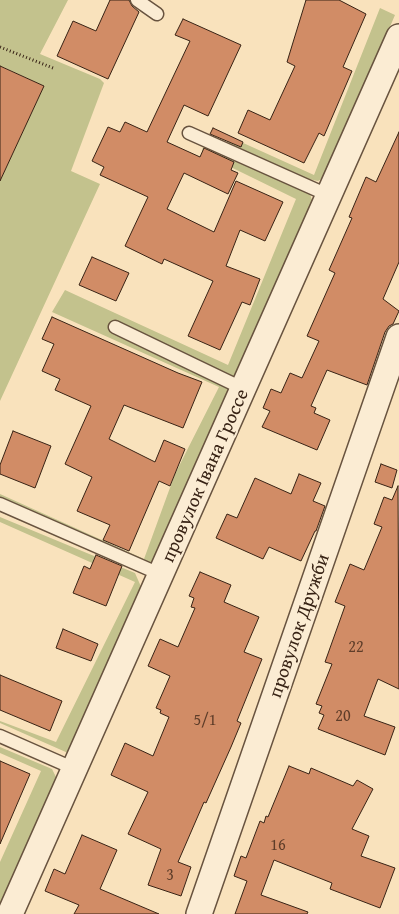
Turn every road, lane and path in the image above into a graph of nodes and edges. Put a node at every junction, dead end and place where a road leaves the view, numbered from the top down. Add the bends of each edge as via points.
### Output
1 (137, 0) edge
2 (157, 14) dead end
3 (399, 38) edge
4 (0, 47) edge
5 (53, 68) dead end
6 (189, 133) dead end
7 (330, 196) junction
8 (115, 327) dead end
9 (399, 337) edge
10 (244, 389) junction
11 (0, 504) edge
12 (162, 575) junction
13 (0, 736) edge
14 (75, 769) junction
15 (10, 914) edge
16 (199, 914) edge

1 - 2 lane
3 - 7 street, провулок Івана Гроссе
4 - 5 path
6 - 7 lane
7 - 10 street, провулок Івана Гроссе
8 - 10 lane
9 - 16 street, провулок Дружби
10 - 12 street, провулок Івана Гроссе
11 - 12 lane
12 - 14 street, провулок Івана Гроссе
13 - 14 lane
14 - 15 street, провулок Івана Гроссе

